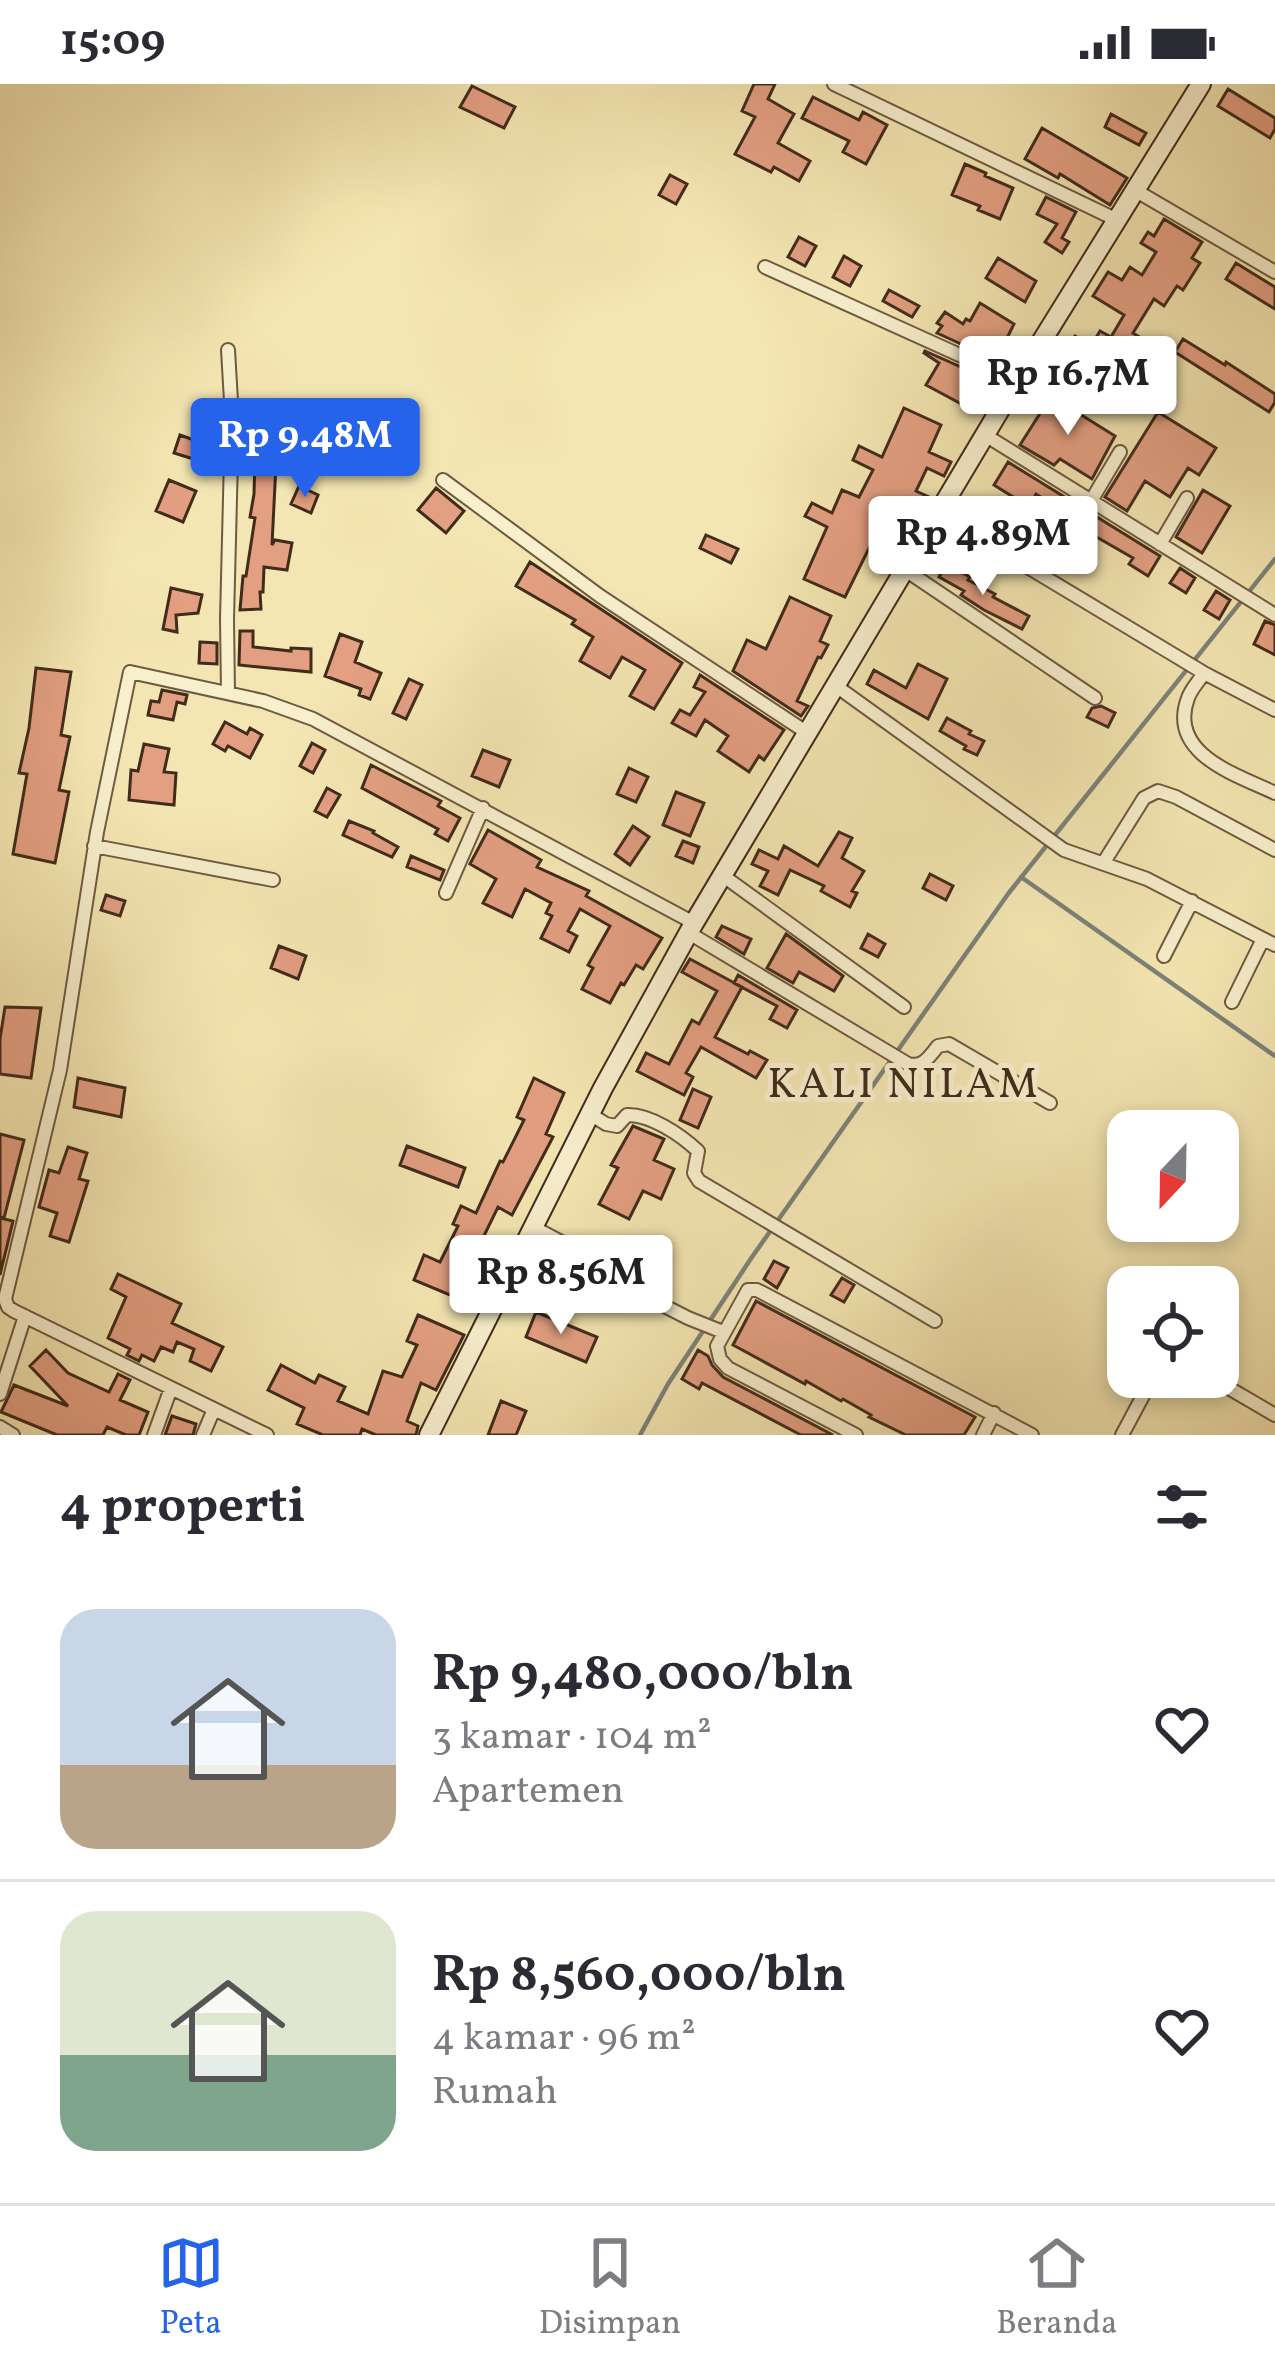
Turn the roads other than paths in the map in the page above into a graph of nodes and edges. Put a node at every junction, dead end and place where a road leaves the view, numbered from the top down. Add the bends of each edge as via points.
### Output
1 (834, 84) edge
2 (1201, 84) edge
3 (1133, 190) junction
4 (1115, 219) junction
5 (765, 267) dead end
6 (1275, 272) edge
7 (229, 350) dead end
8 (1017, 381) junction
9 (985, 434) junction
10 (1120, 452) dead end
11 (443, 480) dead end
12 (1187, 498) dead end
13 (1091, 501) junction
14 (938, 513) junction
15 (1160, 544) junction
16 (904, 569) junction
17 (1273, 609) edge
18 (1204, 673) junction
19 (836, 686) junction
20 (228, 693) junction
21 (1095, 698) dead end
22 (1275, 710) edge
23 (806, 732) junction
24 (1275, 793) edge
25 (483, 808) junction
26 (94, 846) junction
27 (1275, 850) edge
28 (1104, 862) junction
29 (722, 875) junction
30 (273, 880) dead end
31 (446, 893) dead end
32 (1192, 901) junction
33 (692, 928) junction
34 (1269, 942) edge
35 (1163, 956) dead end
36 (1232, 1002) dead end
37 (904, 1007) dead end
38 (1050, 1103) dead end
39 (590, 1114) junction
40 (530, 1231) junction
41 (25, 1316) junction
42 (934, 1321) dead end
43 (710, 1325) junction
44 (172, 1388) junction
45 (0, 1394) edge
46 (1239, 1394) edge
47 (1142, 1398) edge
48 (214, 1409) junction
49 (994, 1413) junction
50 (1275, 1415) edge
51 (0, 1427) edge
52 (13, 1435) edge
53 (154, 1435) edge
54 (203, 1435) edge
55 (267, 1435) edge
56 (429, 1435) edge
57 (856, 1435) edge
58 (983, 1435) edge
59 (1032, 1435) edge
60 (1122, 1435) edge

1 - 4 street
2 - 3 street
3 - 4 street
3 - 6 street
4 - 8 street
5 - 8 street
7 - 20 street
8 - 9 street
9 - 13 street
9 - 14 street
10 - 13 street
11 - 23 street
12 - 15 street
13 - 15 street
14 - 16 street
14 - 18 street
15 - 17 street
16 - 19 street
16 - 21 street
18 - 22 street
18 - 24 street via 1188,699 1185,724 1194,747
19 - 23 street
19 - 28 street via 1064,850
20 - 25 street via 314,719
20 - 26 street via 130,672
23 - 29 street
25 - 31 street
25 - 33 street
26 - 30 street
26 - 41 street via 60,1070 5,1299
27 - 28 street via 1158,791 1144,798
28 - 32 street
29 - 33 street
29 - 37 street
32 - 34 street
32 - 35 street
33 - 38 street via 908,1064 949,1044
33 - 39 street
34 - 36 street
39 - 40 street
39 - 42 street via 617,1126 637,1114 678,1136 698,1151 699,1181
40 - 43 street
40 - 56 street
41 - 44 street
41 - 45 street
43 - 49 street via 757,1290
43 - 57 street via 728,1368
44 - 48 street
44 - 53 street
46 - 50 street
47 - 60 street
48 - 54 street
48 - 55 street
49 - 58 street
49 - 59 street
51 - 52 street

